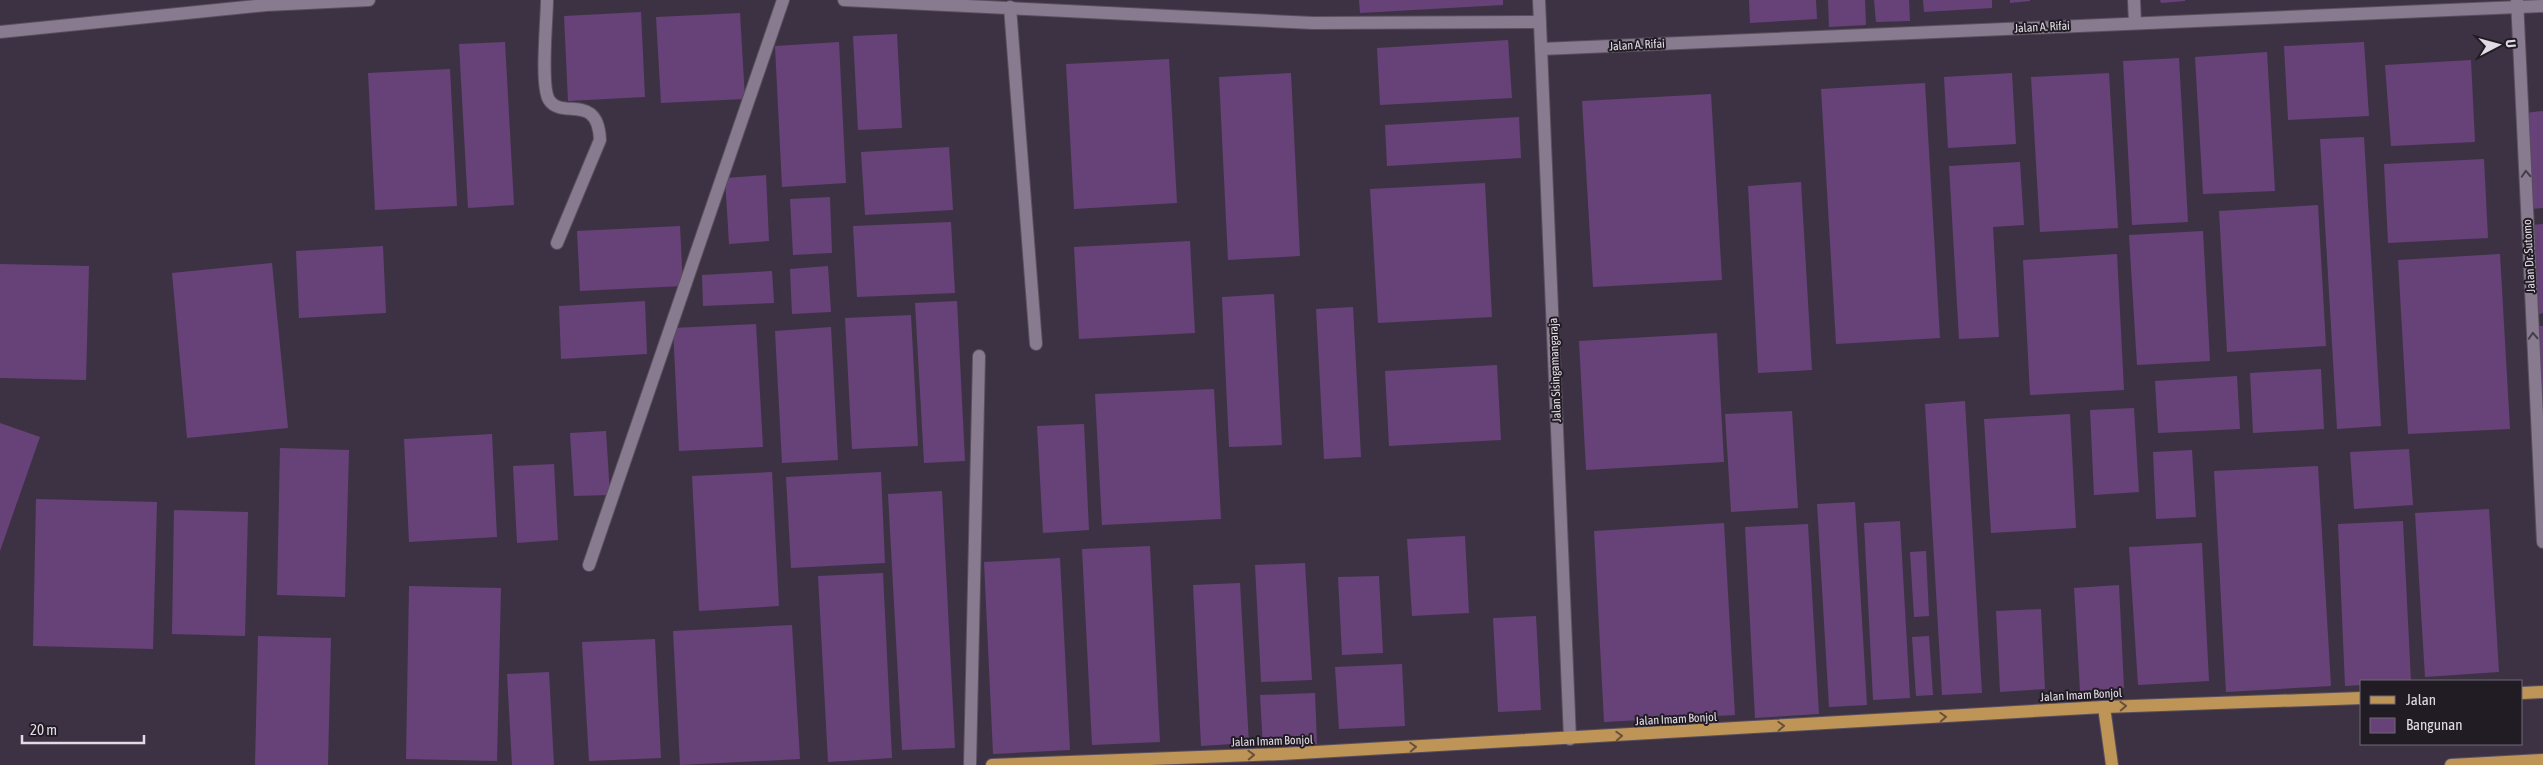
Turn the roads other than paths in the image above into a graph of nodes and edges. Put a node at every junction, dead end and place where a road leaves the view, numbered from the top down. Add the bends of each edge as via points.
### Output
1 (370, 0) edge
2 (547, 0) edge
3 (783, 0) edge
4 (844, 0) edge
5 (1539, 0) edge
6 (2134, 0) edge
7 (2518, 3) edge
8 (2543, 6) edge
9 (1010, 7) junction
10 (1540, 22) junction
11 (2135, 23) junction
12 (0, 32) edge
13 (1541, 49) junction
14 (557, 243) dead end
15 (1036, 344) dead end
16 (979, 356) dead end
17 (2543, 542) edge
18 (588, 565) dead end
19 (2543, 692) edge
20 (2523, 693) edge
21 (2360, 698) edge
22 (2104, 707) junction
23 (1570, 739) junction
24 (2543, 760) edge
25 (970, 765) edge
26 (992, 765) edge
27 (2112, 765) edge
28 (2451, 765) edge

1 - 12 street via 266,5
2 - 14 street via 545,88 550,101 559,107 586,111 600,128 600,140
3 - 18 street
4 - 9 street
5 - 10 street, Jalan Sisingamangaraja
6 - 11 street
7 - 8 street, Jalan A. Rifai
7 - 11 street, Jalan A. Rifai
17 -> 7 street, Jalan Dr. Sutomo
9 - 10 street via 1313,22
9 - 15 street
10 - 13 street, Jalan Sisingamangaraja
11 - 13 street, Jalan A. Rifai
13 - 23 street, Jalan Sisingamangaraja
16 - 25 street
19 - 20 main road
22 -> 21 main road, Jalan Imam Bonjol
23 -> 22 main road, Jalan Imam Bonjol
22 - 27 main road
26 -> 23 main road, Jalan Imam Bonjol
24 - 28 main road

